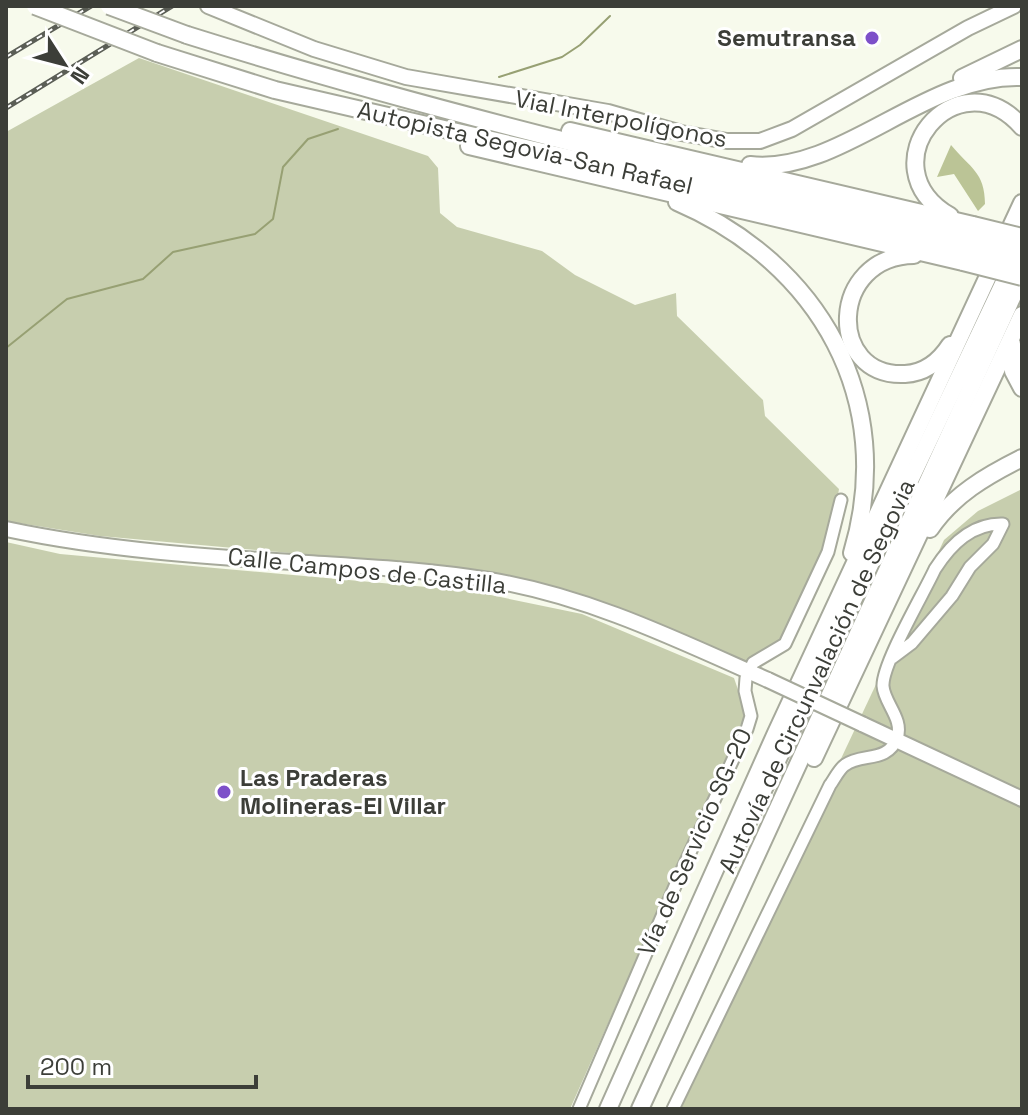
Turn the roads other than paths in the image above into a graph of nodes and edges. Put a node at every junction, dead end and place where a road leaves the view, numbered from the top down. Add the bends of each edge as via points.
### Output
1 (35, 6) edge
2 (109, 6) edge
3 (1014, 6) edge
4 (213, 8) edge
5 (1022, 49) edge
6 (291, 68) junction
7 (1022, 77) edge
8 (275, 90) junction
9 (1022, 127) edge
10 (655, 150) junction
11 (793, 162) junction
12 (560, 169) junction
13 (1022, 203) edge
14 (1022, 237) edge
15 (969, 244) junction
16 (1022, 247) edge
17 (944, 258) junction
18 (1022, 263) edge
19 (1022, 277) edge
20 (974, 307) junction
21 (1022, 316) edge
22 (1022, 388) edge
23 (1022, 458) edge
24 (841, 500) dead end
25 (6, 529) edge
26 (887, 602) junction
27 (892, 658) junction
28 (748, 671) junction
29 (803, 673) junction
30 (896, 740) junction
31 (1022, 799) edge
32 (682, 1020) junction
33 (579, 1109) edge
34 (611, 1109) edge
35 (640, 1109) edge
36 (673, 1109) edge

1 - 8 highway, Autopista Segovia-San Rafael, bridge via 157,53
2 - 6 highway, Autopista Segovia-San Rafael, bridge
3 - 4 main road, Vial Interpolígonos via 792,129 744,143 681,133 608,112 406,77 314,49
5 - 11 highway
6 - 10 highway
6 - 15 highway, Autopista Segovia-San Rafael
7 - 11 highway via 993,78 954,89
8 - 12 highway via 382,124
8 - 15 highway, Autopista Segovia-San Rafael
9 - 15 highway via 992,105 963,103 937,116 922,135 915,163 919,183
10 - 11 highway via 757,166
10 - 15 highway
12 - 17 highway
12 - 29 highway via 671,200 733,231 783,271 834,341 857,401 864,438 863,505 848,567
13 - 20 highway
14 - 15 highway, bridge
15 - 16 highway, Autopista Segovia-San Rafael, bridge
15 - 17 highway
15 - 18 highway, Autopista Segovia-San Rafael, bridge
15 - 19 highway, bridge
16 - 34 highway, Autovía de Circunvalación de Segovia
17 - 20 highway via 895,257 862,277 851,294 847,317 857,351 888,373 917,372 941,357
19 - 32 highway, Autovía de Circunvalación de Segovia
20 - 29 highway
21 - 22 highway via 1011,356
21 - 26 highway
23 - 26 highway via 969,487 947,507
24 - 28 street via 828,552 785,644
25 - 28 main road, Calle Campos de Castilla via 157,551 491,580 635,621
26 - 32 highway
27 - 27 street via 944,555 980,527 1003,524 952,596
27 - 30 street via 883,689 898,730
28 - 30 main road, Calle Campos de Castilla, bridge
28 - 33 street, Vía de Servicio SG-20 via 747,729
29 - 34 highway
30 - 31 main road, Calle Campos de Castilla
30 - 36 street via 888,752 845,765 830,785
32 - 35 highway, Autovía de Circunvalación de Segovia

